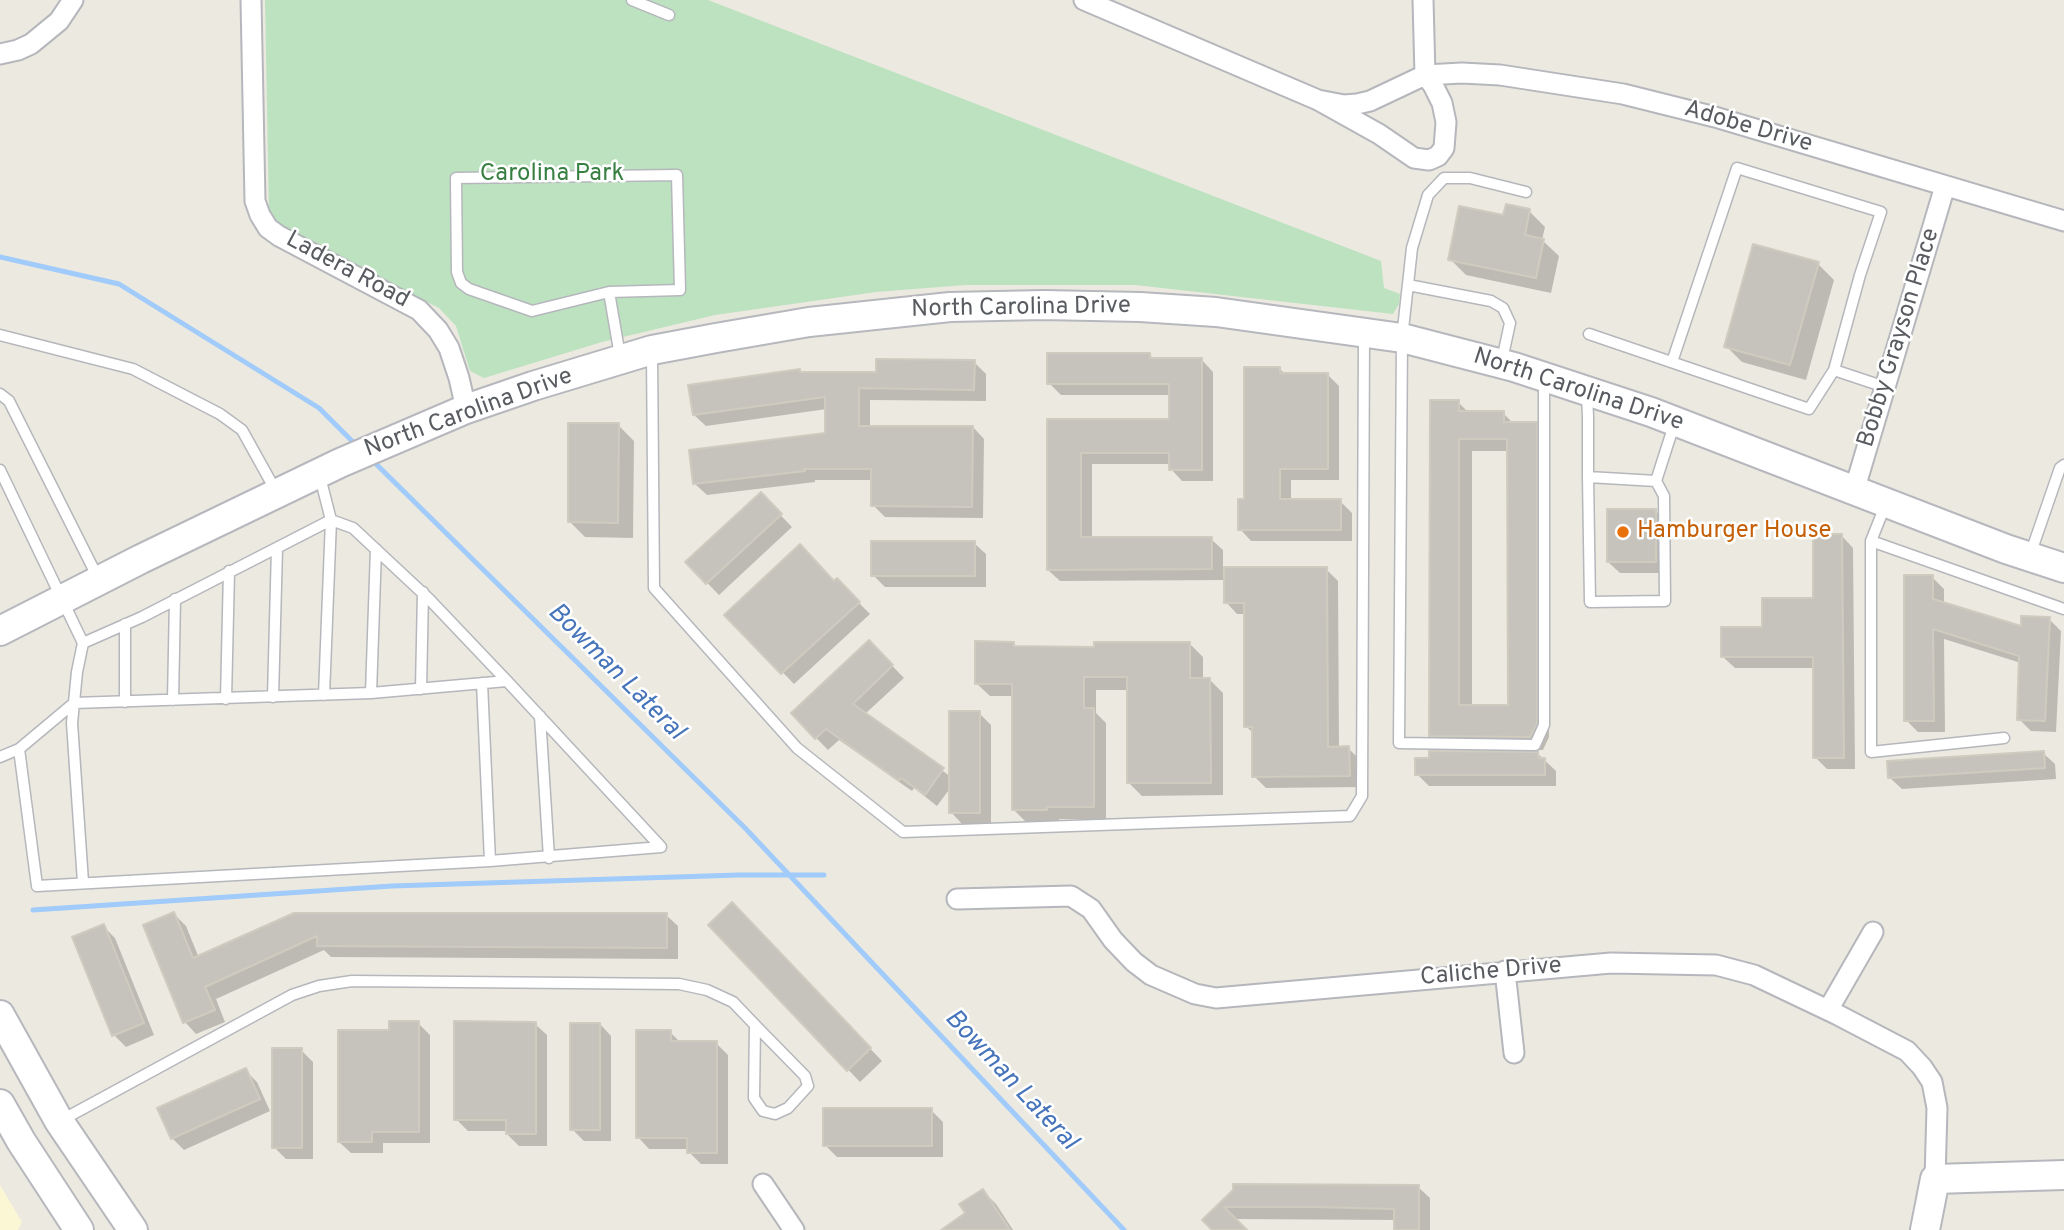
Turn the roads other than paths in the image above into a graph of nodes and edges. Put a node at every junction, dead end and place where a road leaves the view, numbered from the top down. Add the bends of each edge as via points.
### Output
1 (74, 0) edge
2 (251, 0) edge
3 (632, 0) edge
4 (1084, 0) edge
5 (1423, 0) edge
6 (669, 15) dead end
7 (0, 54) edge
8 (1425, 75) junction
9 (1318, 100) junction
10 (1945, 186) junction
11 (1526, 191) dead end
12 (2064, 221) edge
13 (1408, 285) junction
14 (609, 292) junction
15 (1364, 332) junction
16 (1589, 334) dead end
17 (0, 335) edge
18 (1402, 338) junction
19 (652, 351) junction
20 (621, 359) junction
21 (1672, 362) junction
22 (1501, 364) junction
23 (1834, 370) junction
24 (1544, 376) junction
25 (1885, 387) junction
26 (1587, 390) junction
27 (0, 394) edge
28 (466, 410) junction
29 (1675, 421) junction
30 (2064, 465) edge
31 (329, 468) junction
32 (0, 470) edge
33 (1588, 478) junction
34 (1656, 481) junction
35 (1854, 491) junction
36 (277, 493) junction
37 (1886, 503) junction
38 (331, 520) junction
39 (1871, 541) junction
40 (277, 548) junction
41 (376, 549) junction
42 (2030, 557) junction
43 (2064, 568) edge
44 (229, 571) junction
45 (99, 580) junction
46 (422, 592) junction
47 (62, 598) junction
48 (176, 599) junction
49 (2064, 609) edge
50 (125, 624) junction
51 (0, 631) edge
52 (83, 643) junction
53 (507, 681) junction
54 (482, 683) junction
55 (421, 689) junction
56 (371, 693) junction
57 (324, 695) junction
58 (273, 697) junction
59 (226, 699) junction
60 (173, 700) junction
61 (125, 702) junction
62 (74, 703) junction
63 (540, 716) junction
64 (2004, 738) dead end
65 (19, 748) junction
66 (0, 757) edge
67 (549, 858) junction
68 (490, 861) junction
69 (83, 882) junction
70 (957, 899) dead end
71 (1873, 932) dead end
72 (1504, 971) junction
73 (1828, 1010) junction
74 (0, 1015) edge
75 (755, 1025) junction
76 (1514, 1054) dead end
77 (0, 1104) edge
78 (59, 1121) junction
79 (20, 1141) junction
80 (2064, 1175) edge
81 (1936, 1179) junction
82 (763, 1184) dead end
83 (79, 1230) edge
84 (133, 1230) edge
85 (794, 1230) edge
86 (1925, 1230) edge

1 - 7 street via 59,21 31,44
2 - 28 street, Ladera Road via 255,201 260,215 279,236 419,310 449,348
3 - 6 lane
4 - 9 street, Adobe Drive
5 - 8 street
8 - 9 street, Adobe Drive via 1370,101 1344,105
8 - 9 street, Adobe Drive via 1442,103 1446,122 1444,148 1429,160 1414,158
8 - 10 street, Adobe Drive via 1500,75 1623,94
10 - 12 street, Adobe Drive
10 - 25 street, Bobby Grayson Place
11 - 13 lane via 1454,176 1435,185 1412,248
13 - 18 lane
13 - 22 lane via 1491,301 1503,308 1510,323
14 - 14 lane via 680,290 677,175 456,178 457,272 470,289 532,311
14 - 20 lane
15 - 18 main road, North Carolina Drive
15 - 19 main road, North Carolina Drive via 1216,312 1044,304 950,307 808,322
15 - 19 lane via 1362,796 1350,816 903,832 797,748 654,588
16 - 21 lane
17 - 36 lane via 133,369 219,414 242,430
18 - 22 main road, North Carolina Drive
18 - 24 lane via 1399,743 1535,745 1544,725
19 - 20 main road, North Carolina Drive
20 - 28 main road, North Carolina Drive
21 - 23 lane via 1809,409
21 - 23 lane via 1737,168 1881,212
22 - 24 main road, North Carolina Drive
23 - 25 lane
24 - 26 main road, North Carolina Drive
25 - 35 street, Bobby Grayson Place
26 - 29 main road, North Carolina Drive
26 - 33 lane
27 - 45 lane via 9,401
28 - 31 main road, North Carolina Drive
29 - 34 lane
29 - 35 main road, North Carolina Drive
30 - 42 lane
31 - 36 main road, North Carolina Drive
31 - 38 lane
32 - 47 lane
33 - 34 lane
33 - 34 lane via 1590,602 1665,601 1664,496
35 - 37 main road, North Carolina Drive
36 - 45 main road, North Carolina Drive
37 - 39 lane
37 - 42 main road, North Carolina Drive
38 - 40 lane
38 - 41 lane via 353,528
38 - 57 lane
39 - 49 lane
39 - 64 lane via 1871,752
40 - 44 lane
40 - 58 lane
41 - 46 lane
41 - 56 lane
42 - 43 main road, North Carolina Drive
44 - 48 lane
44 - 59 lane
45 - 47 main road, North Carolina Drive
46 - 53 lane
46 - 55 lane
47 - 51 main road, North Carolina Drive
47 - 52 lane
48 - 50 lane
48 - 60 lane
50 - 52 lane
50 - 61 lane
52 - 62 lane
53 - 54 lane
53 - 63 lane
54 - 55 lane
54 - 68 lane
55 - 56 lane
56 - 57 lane
57 - 58 lane
58 - 59 lane
59 - 60 lane
60 - 61 lane
61 - 62 lane
62 - 65 lane
62 - 69 lane
63 - 67 lane
63 - 67 lane via 661,847
65 - 66 lane
65 - 69 lane via 37,886
67 - 68 lane
68 - 69 lane
70 - 72 street, Caliche Drive via 1071,896 1091,909 1113,940 1151,975 1216,998
71 - 73 street
72 - 73 street, Caliche Drive via 1611,963 1716,965 1754,975
72 - 76 street
73 - 81 street, Caliche Drive via 1907,1051 1932,1082 1937,1108
74 - 78 main road
75 - 75 lane via 805,1076 807,1086 788,1108 775,1114 763,1111 754,1098
75 - 78 lane via 733,1002 679,984 352,981 292,995
77 - 79 main road
78 - 79 main road
78 - 84 main road
79 - 83 main road
80 - 81 main road
81 - 86 main road
82 - 85 street

